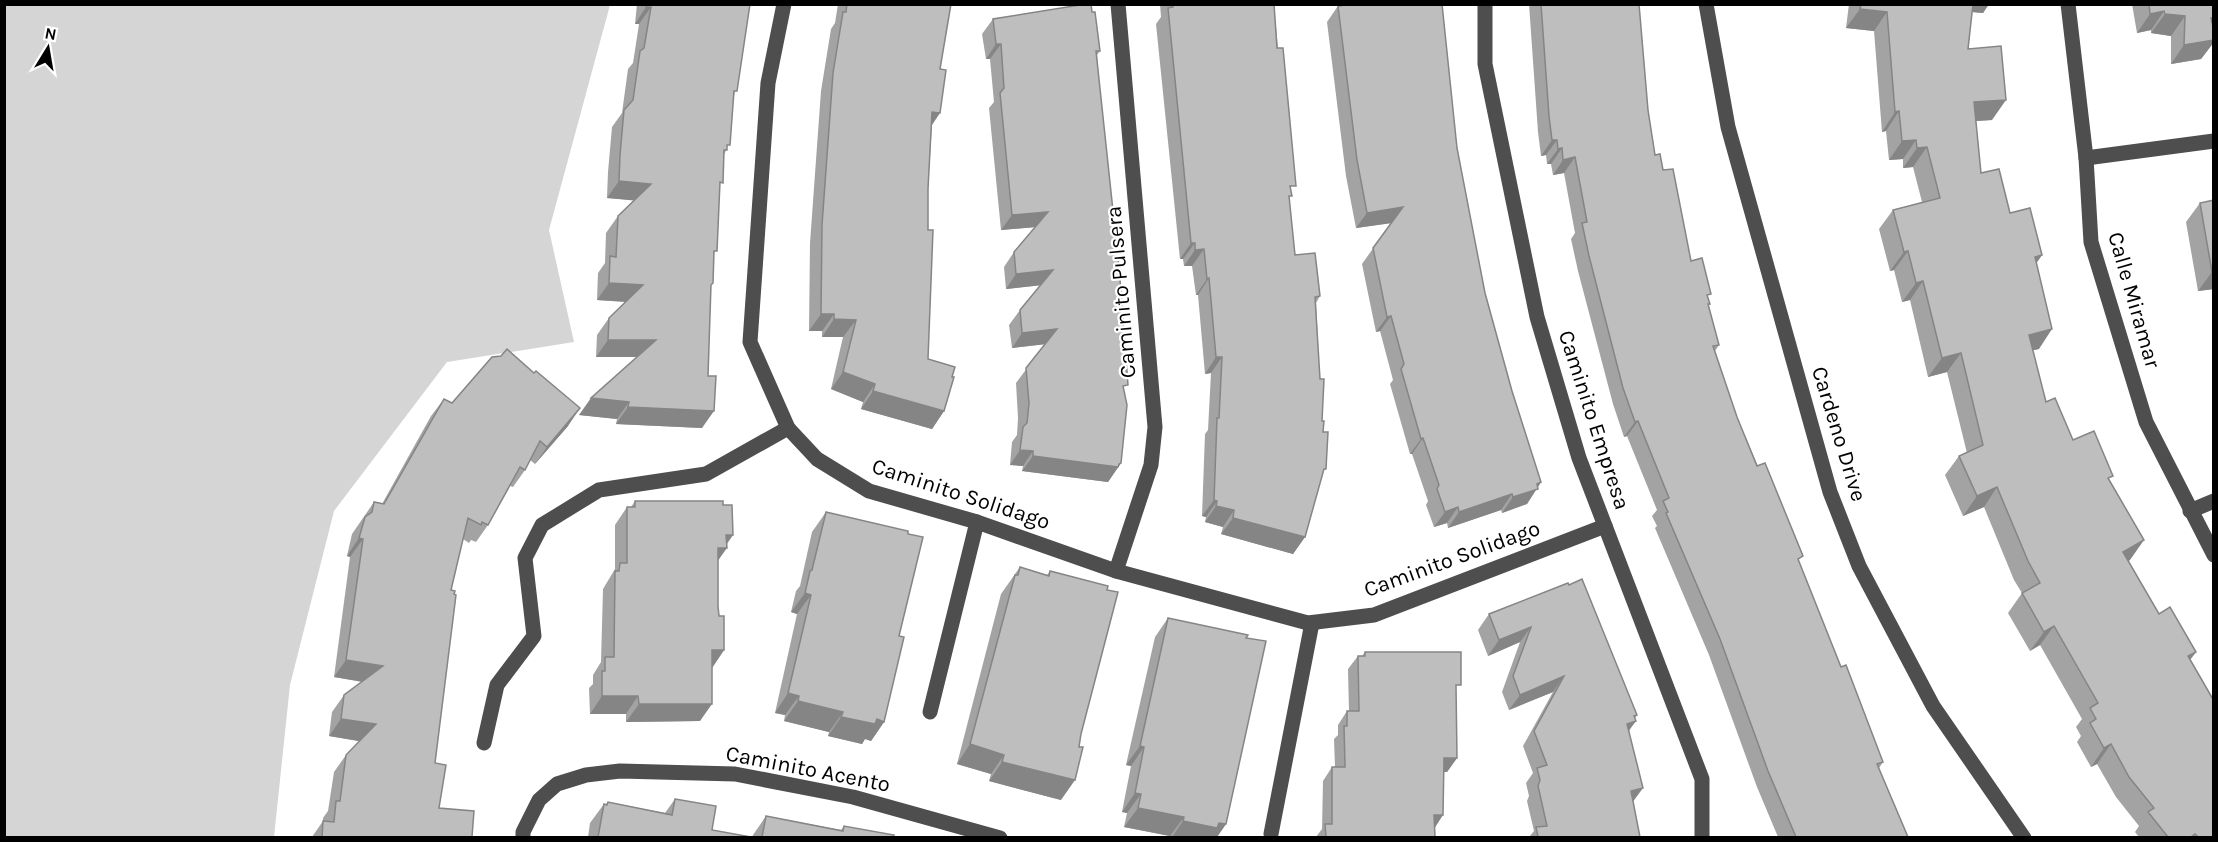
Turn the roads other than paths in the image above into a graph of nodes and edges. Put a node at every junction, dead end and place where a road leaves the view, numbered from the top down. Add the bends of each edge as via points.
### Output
1 (784, 4) edge
2 (1118, 4) edge
3 (1485, 4) edge
4 (1706, 4) edge
5 (2068, 4) edge
6 (2214, 141) edge
7 (2086, 158) junction
8 (788, 428) junction
9 (2214, 501) edge
10 (2190, 511) junction
11 (977, 522) junction
12 (1605, 526) junction
13 (2214, 555) edge
14 (1116, 571) junction
15 (1312, 623) junction
16 (930, 712) dead end
17 (484, 743) dead end
18 (1271, 834) dead end
19 (523, 835) edge
20 (1000, 837) edge
21 (1702, 837) edge
22 (2024, 837) edge

1 - 8 street, Caminito Solidago via 768,83 750,342
2 - 14 street, Caminito Pulsera via 1155,427 1151,465
3 - 12 street, Caminito Empresa via 1485,64 1537,317 1579,458
4 - 22 street, Cardeno Drive via 1728,127 1830,492 1859,566 1933,706
5 - 7 street, Calle Miramar
6 - 7 street
7 - 10 street, Calle Miramar via 2091,242 2146,422
8 - 11 street, Caminito Solidago via 817,459 869,491
8 - 17 street via 706,474 599,490 542,525 525,558 534,636 497,685
9 - 10 street
10 - 13 street, Calle Miramar
11 - 14 street, Caminito Solidago
11 - 16 street
12 - 15 street, Caminito Solidago via 1374,615
12 - 21 street, Caminito Empresa via 1702,779
14 - 15 street, Caminito Solidago
15 - 18 street
19 - 20 street, Caminito Acento via 539,800 557,784 620,771 735,774 853,797

